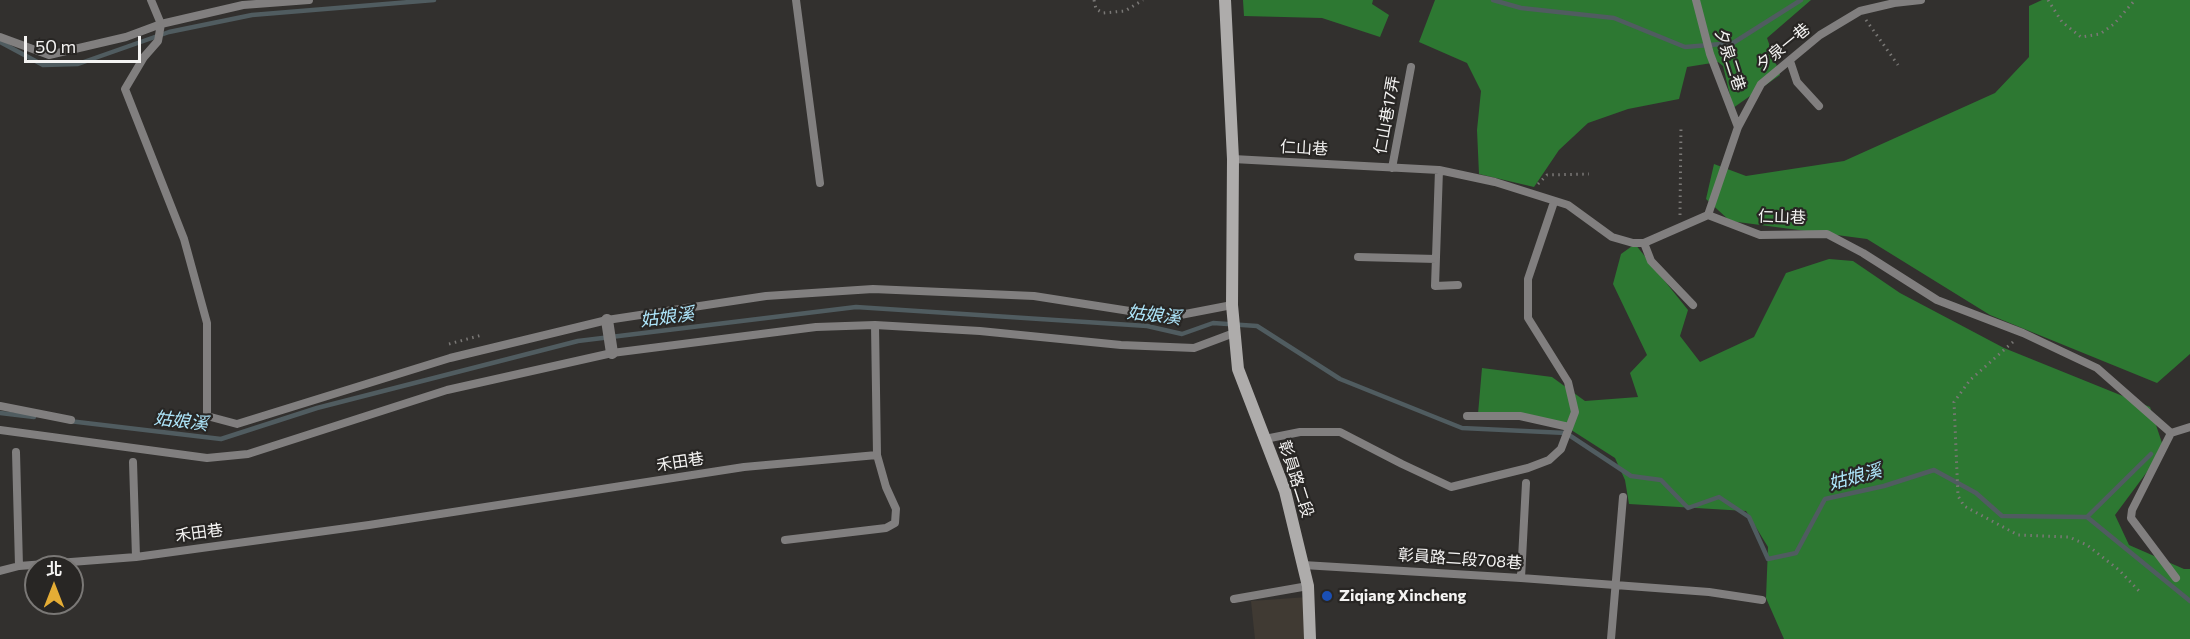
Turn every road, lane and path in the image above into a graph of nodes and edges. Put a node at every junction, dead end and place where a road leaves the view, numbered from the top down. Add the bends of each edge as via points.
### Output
1 (151, 0) edge
2 (309, 0) edge
3 (795, 0) edge
4 (1094, 0) edge
5 (1143, 0) edge
6 (1225, 0) edge
7 (1696, 0) edge
8 (1921, 0) edge
9 (2048, 0) edge
10 (2135, 0) edge
11 (1860, 11) junction
12 (161, 24) junction
13 (0, 37) edge
14 (1790, 60) junction
15 (1898, 65) dead end
16 (1411, 67) dead end
17 (1819, 106) dead end
18 (1681, 125) dead end
19 (1738, 127) junction
20 (1233, 159) junction
21 (1392, 168) junction
22 (1439, 170) junction
23 (1588, 174) dead end
24 (820, 183) dead end
25 (1530, 192) junction
26 (1554, 202) junction
27 (1708, 215) junction
28 (1680, 228) junction
29 (1644, 243) junction
30 (1358, 257) dead end
31 (1436, 259) junction
32 (1458, 285) dead end
33 (1232, 305) junction
34 (1692, 305) dead end
35 (608, 320) junction
36 (875, 325) junction
37 (1234, 333) junction
38 (2023, 333) junction
39 (612, 353) junction
40 (0, 406) edge
41 (1467, 416) dead end
42 (71, 420) dead end
43 (1569, 427) junction
44 (2190, 427) edge
45 (0, 430) edge
46 (2171, 433) junction
47 (1265, 439) junction
48 (16, 452) dead end
49 (877, 455) junction
50 (133, 462) dead end
51 (1526, 483) dead end
52 (1623, 497) dead end
53 (785, 540) dead end
54 (136, 557) junction
55 (1303, 565) junction
56 (19, 566) junction
57 (0, 571) edge
58 (1521, 578) junction
59 (2176, 578) dead end
60 (1615, 585) junction
61 (1308, 586) junction
62 (2141, 593) dead end
63 (1234, 599) dead end
64 (1762, 600) dead end
65 (1310, 639) edge
66 (1611, 639) edge

1 - 12 lane
2 - 12 lane via 243,5
3 - 24 lane
4 - 5 path via 1096,9 1103,13 1125,11
6 - 20 main road
7 - 19 lane, 夕泉二巷 via 1710,54
8 - 11 lane, 夕泉一巷
9 - 10 path via 2062,22 2081,37 2100,34
11 - 14 lane, 夕泉一巷
11 - 15 path
12 - 13 lane via 126,37 49,55
12 - 35 lane via 158,41 125,89 184,239 207,323 207,416 237,424 450,358
14 - 17 lane via 1797,82
14 - 19 lane, 夕泉一巷 via 1761,84
16 - 21 lane, 仁山巷17弄
18 - 28 path
19 - 27 lane, 夕泉一巷
20 - 21 lane, 仁山巷
20 - 33 main road
21 - 22 lane, 仁山巷
22 - 25 lane, 仁山巷
22 - 31 lane
23 - 25 path via 1547,175
25 - 26 lane, 仁山巷
26 - 29 lane, 仁山巷 via 1568,205 1612,237
26 - 43 lane via 1528,279 1528,318 1568,382 1575,412
27 - 28 lane
27 - 38 lane, 仁山巷 via 1760,235 1827,234 1937,300
28 - 29 lane
29 - 34 lane via 1651,261
30 - 31 lane
31 - 32 lane via 1435,286
33 - 35 lane via 1175,316 1034,296 873,289 766,296
33 - 37 main road, 彰員路二段
35 - 39 street
36 - 37 lane via 1194,348
36 - 39 lane via 816,327
36 - 49 lane
37 - 47 main road, 彰員路二段 via 1238,369
38 - 46 lane, 仁山巷 via 2097,368
38 - 62 path via 1970,380 1954,402 1958,496 1964,506 2018,536 2069,537 2086,545
39 - 45 lane via 447,390 248,454 207,458
40 - 42 lane
41 - 43 lane via 1520,416
43 - 47 lane via 1561,449 1549,460 1451,487 1340,432 1300,432
44 - 46 lane
46 - 59 lane via 2131,518
47 - 55 main road, 彰員路二段 via 1285,491
48 - 56 lane
49 - 53 lane via 896,509 895,523 886,528
49 - 54 lane, 禾田巷 via 744,467
50 - 54 lane
51 - 58 lane
52 - 60 lane
54 - 56 lane, 禾田巷
55 - 58 lane, 彰員路二段708巷
55 - 61 main road, 彰員路二段
56 - 57 lane, 禾田巷
58 - 60 lane, 彰員路二段708巷
60 - 64 lane, 彰員路二段708巷
60 - 66 lane
61 - 63 lane
61 - 65 main road, 彰員路二段

